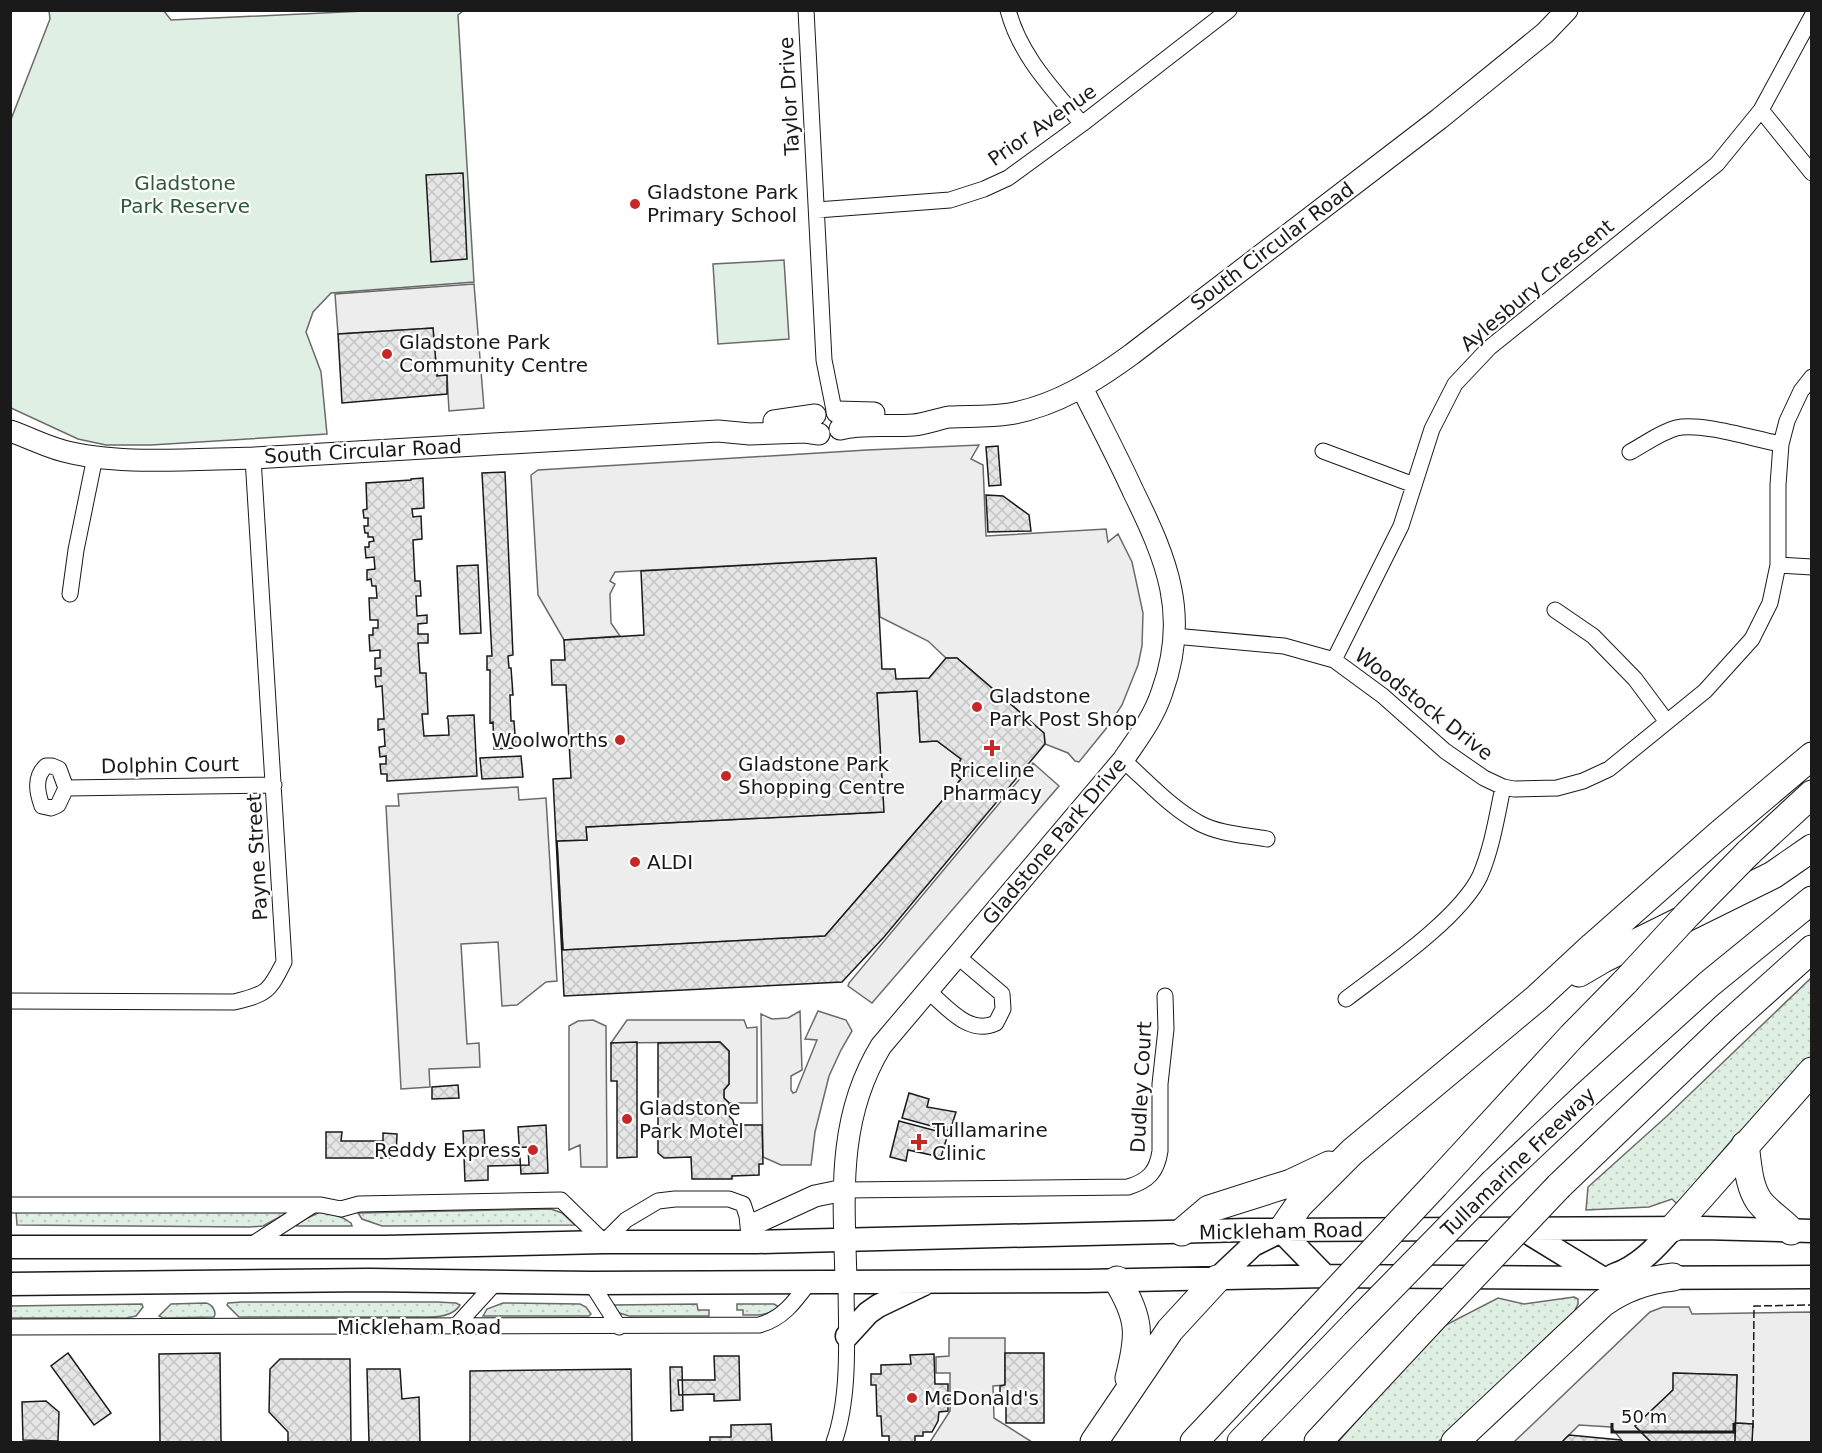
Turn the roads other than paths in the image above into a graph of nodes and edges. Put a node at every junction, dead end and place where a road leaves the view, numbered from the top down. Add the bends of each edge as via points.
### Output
1 (806, 10) edge
2 (1008, 10) edge
3 (1229, 10) edge
4 (1567, 10) edge
5 (1812, 16) edge
6 (1761, 111) junction
7 (1082, 124) junction
8 (1812, 173) edge
9 (817, 210) junction
10 (1812, 377) edge
11 (1082, 388) junction
12 (828, 419) junction
13 (11, 431) edge
14 (1781, 444) junction
15 (1323, 451) dead end
16 (1630, 452) dead end
17 (96, 457) junction
18 (253, 458) junction
19 (1414, 485) junction
20 (1778, 565) junction
21 (1812, 567) edge
22 (70, 594) dead end
23 (1555, 610) dead end
24 (1174, 636) junction
25 (1334, 660) junction
26 (1667, 722) junction
27 (1812, 756) edge
28 (1123, 760) junction
29 (274, 785) junction
30 (1503, 787) junction
31 (66, 788) dead end
32 (1812, 794) edge
33 (1267, 839) dead end
34 (1812, 848) edge
35 (1812, 900) edge
36 (1812, 949) edge
37 (957, 956) junction
38 (928, 991) junction
39 (1165, 996) dead end
40 (1537, 998) junction
41 (1346, 999) dead end
42 (10, 1001) edge
43 (1812, 1071) edge
44 (1745, 1145) junction
45 (1352, 1152) junction
46 (844, 1190) junction
47 (10, 1205) edge
48 (314, 1205) junction
49 (1673, 1228) junction
50 (1522, 1229) junction
51 (1281, 1230) junction
52 (1801, 1231) edge
53 (1182, 1232) junction
54 (845, 1239) junction
55 (603, 1242) junction
56 (750, 1242) junction
57 (10, 1247) edge
58 (248, 1247) junction
59 (1325, 1276) junction
60 (1812, 1277) edge
61 (1602, 1278) junction
62 (1673, 1278) junction
63 (1216, 1279) junction
64 (1117, 1280) junction
65 (498, 1281) junction
66 (810, 1281) junction
67 (846, 1281) junction
68 (930, 1281) junction
69 (591, 1283) junction
70 (10, 1284) edge
71 (10, 1327) edge
72 (455, 1327) junction
73 (619, 1327) junction
74 (847, 1336) junction
75 (1569, 1337) junction
76 (1127, 1394) junction
77 (834, 1443) edge
78 (1094, 1443) edge
79 (1194, 1443) edge
80 (1241, 1443) edge
81 (1318, 1443) edge
82 (1455, 1443) edge

1 - 9 street, Taylor Drive
2 - 7 street via 1012,28 1031,63
3 - 7 street, Prior Avenue
4 - 11 street, South Circular Road via 1545,33 1439,118 1132,354
5 - 6 street, Aylesbury Crescent
6 - 8 street
6 - 19 street, Aylesbury Crescent via 1717,164 1489,348 1455,384 1432,429
7 - 9 street, Prior Avenue via 1008,178 984,189 950,200
9 - 12 street, Taylor Drive
10 - 14 street, Woodstock Drive via 1787,421
11 - 12 street, South Circular Road via 1009,414 946,418 915,412
11 - 24 street, Gladstone Park Drive via 1159,544 1173,594
12 - 18 street, South Circular Road via 749,423 718,431
13 - 17 street, South Circular Road via 70,453
14 - 16 street via 1698,426 1676,428
14 - 20 street, Woodstock Drive
15 - 19 street
17 - 18 street, South Circular Road
17 - 22 street
18 - 29 street, Payne Street
19 - 25 street, Aylesbury Crescent via 1401,526
20 - 21 street
20 - 26 street, Woodstock Drive via 1770,603 1752,639 1705,691
23 - 26 street via 1593,636 1635,679
24 - 25 street, Woodstock Drive via 1284,646
24 - 28 street, Gladstone Park Drive via 1162,693
25 - 30 street, Woodstock Drive via 1383,696 1445,751
26 - 30 street, Woodstock Drive via 1609,769 1583,781 1557,788
27 - 40 highway
28 - 33 street via 1172,806 1200,823
28 - 37 street, Gladstone Park Drive
29 - 31 street, Dolphin Court
29 - 42 street, Payne Street via 284,962 271,987 257,997 234,1002
30 - 41 street via 1487,857 1466,898
32 - 79 highway, bridge via 1687,915
34 - 40 highway via 1773,875 1603,959
35 - 80 highway, Tullamarine Freeway, bridge via 1709,984 1585,1095 1494,1182
36 - 81 highway, bridge via 1559,1186
37 - 38 street, Gladstone Park Drive
37 - 38 street via 1002,994 1003,1009 996,1023 982,1027 969,1024
38 - 46 street, Gladstone Park Drive via 881,1046 864,1079 847,1143
39 - 46 street, Dudley Court via 1160,1151 1159,1162 1149,1178 1128,1187
40 - 45 highway
43 - 44 highway
44 - 49 highway
44 - 52 highway via 1755,1194 1767,1210
45 - 51 highway via 1299,1205
45 - 53 highway via 1291,1183 1209,1209
46 - 54 street, Gladstone Park Drive
46 - 56 street via 815,1196 756,1223
47 - 48 street
48 - 55 street via 341,1209 359,1204 561,1200
48 - 58 street
49 - 50 main road, Mickleham Road
49 - 52 main road, Mickleham Road
49 - 61 main road via 1636,1265
50 - 51 main road, Mickleham Road
50 - 61 main road
51 - 53 main road, Mickleham Road
51 - 59 main road
51 - 63 main road via 1253,1245
53 - 54 main road, Mickleham Road
54 - 56 main road, Mickleham Road
54 - 67 street, Gladstone Park Drive
55 - 56 main road, Mickleham Road
55 - 56 street via 626,1220 658,1201 729,1198 744,1205
55 - 58 main road, Mickleham Road
57 - 58 main road, Mickleham Road
59 - 61 main road
59 - 63 main road
60 - 62 main road
61 - 62 main road
61 - 75 highway
62 - 75 highway via 1640,1283 1617,1293
63 - 64 main road
63 - 76 highway via 1170,1330
64 - 68 main road
64 - 76 highway via 1131,1305 1137,1328
65 - 69 main road
65 - 70 main road
65 - 72 street
66 - 67 main road
66 - 69 main road
66 - 73 street, Mickleham Road via 792,1305 767,1323
67 - 68 main road
67 - 74 street
68 - 74 main road via 878,1306
69 - 73 street
71 - 72 street, Mickleham Road
72 - 73 street, Mickleham Road
74 - 77 street via 843,1404
75 - 82 highway
76 - 78 highway

